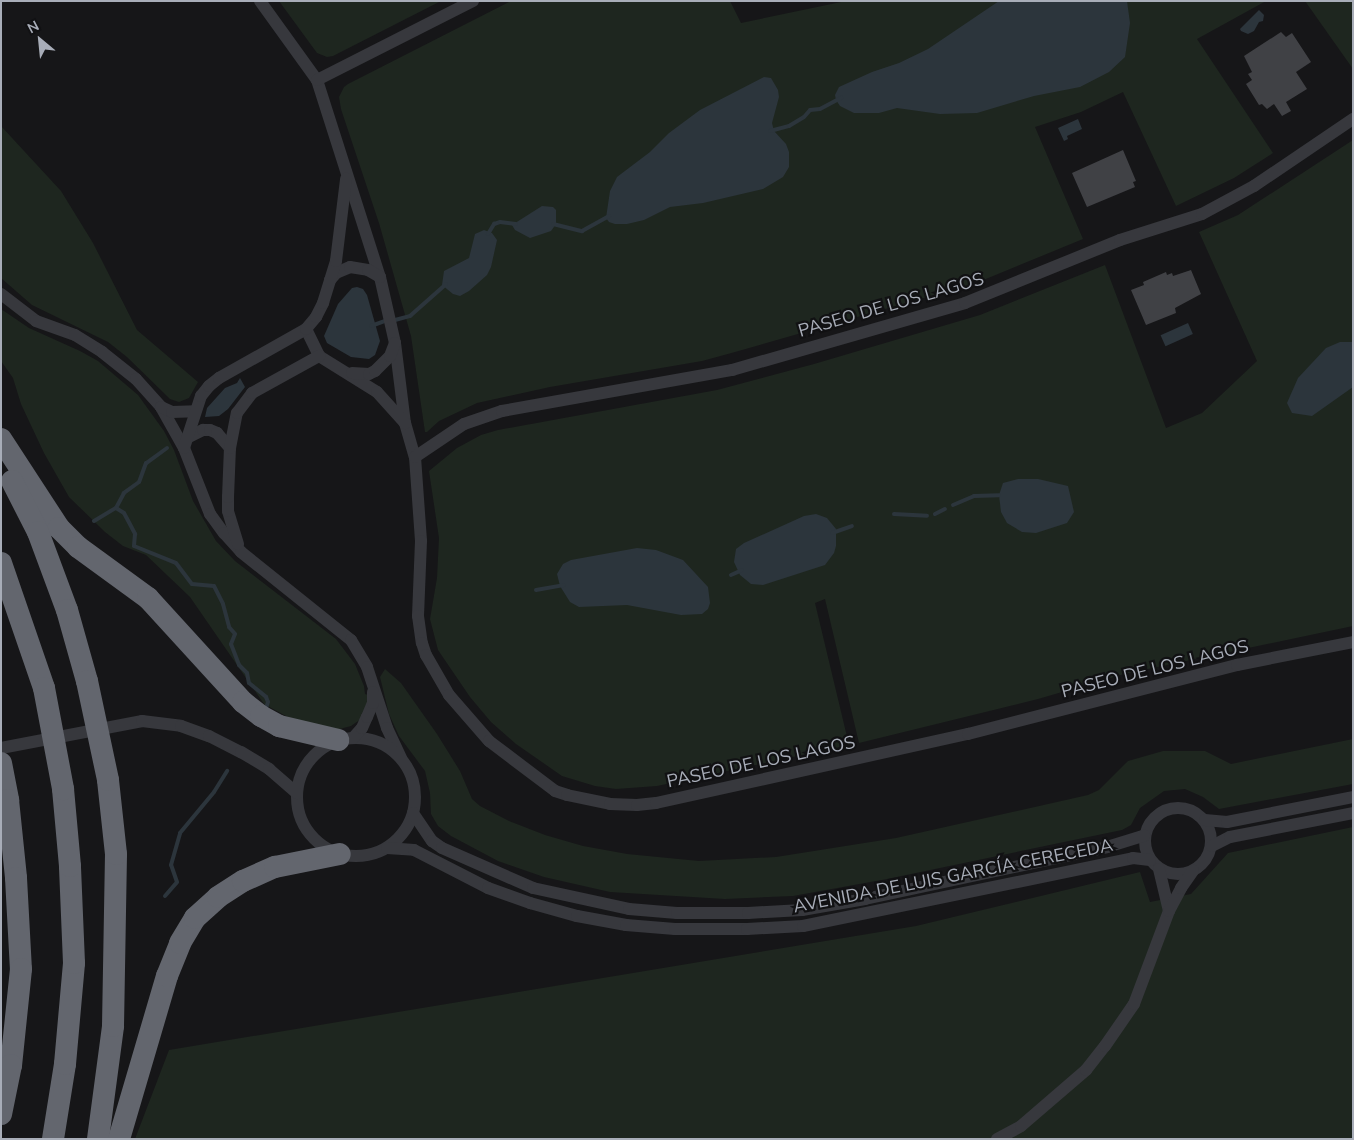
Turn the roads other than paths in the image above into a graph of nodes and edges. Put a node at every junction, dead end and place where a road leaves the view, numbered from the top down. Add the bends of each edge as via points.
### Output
1 (260, 1) edge
2 (473, 1) edge
3 (317, 80) junction
4 (1353, 119) edge
5 (346, 174) junction
6 (380, 277) junction
7 (330, 280) junction
8 (1, 294) edge
9 (306, 329) junction
10 (395, 344) junction
11 (319, 356) junction
12 (347, 372) junction
13 (161, 407) junction
14 (195, 411) junction
15 (405, 423) junction
16 (1, 439) edge
17 (186, 443) junction
18 (230, 448) junction
19 (414, 457) junction
20 (1, 460) edge
21 (228, 494) junction
22 (204, 498) junction
23 (241, 552) junction
24 (1, 563) edge
25 (1353, 642) edge
26 (373, 687) junction
27 (346, 739) junction
28 (1, 748) edge
29 (401, 758) junction
30 (1, 763) edge
31 (297, 793) junction
32 (1353, 797) edge
33 (414, 813) junction
34 (1353, 813) edge
35 (1205, 820) junction
36 (1144, 836) junction
37 (1212, 846) junction
38 (387, 848) junction
39 (340, 854) junction
40 (1155, 865) junction
41 (1194, 872) junction
42 (1169, 911) junction
43 (1, 1114) edge
44 (53, 1139) edge
45 (98, 1139) edge
46 (119, 1139) edge
47 (996, 1139) edge

1 - 3 street, PASEO DE LOS LAGOS
2 - 3 street
3 - 5 street, PASEO DE LOS LAGOS
4 - 19 street, PASEO DE LOS LAGOS via 1254,186 1202,214 1120,240 965,303 732,370 502,411 464,424
5 - 6 street, PASEO DE LOS LAGOS
5 - 7 street, PASEO DE LOS LAGOS via 341,233
6 - 7 street via 368,270 350,267 336,273
6 - 10 street, PASEO DE LOS LAGOS
7 - 9 street, PASEO DE LOS LAGOS via 323,303
8 - 13 street via 36,321 75,335 102,352 136,379
9 - 11 street
9 - 14 street, PASEO DE LOS LAGOS via 219,378 201,396
10 - 12 street via 390,356 375,371
10 - 15 street, PASEO DE LOS LAGOS
11 - 12 street, PASEO DE LOS LAGOS
11 - 18 street via 246,398 234,422
12 - 15 street, PASEO DE LOS LAGOS via 377,392
13 - 14 street via 172,412
13 - 17 street
14 - 17 street, PASEO DE LOS LAGOS
15 - 19 street, PASEO DE LOS LAGOS
16 - 27 highway via 59,528 78,547 148,598 243,702 279,726
17 - 18 street via 203,430 210,430 217,432
17 - 22 street
18 - 21 street
19 - 25 street, PASEO DE LOS LAGOS via 421,540 418,616 426,655 449,695 489,741 543,783 567,796 610,804 656,802 968,734 1237,666
20 - 45 highway, bridge via 38,532 67,610 87,681 108,780 116,854 114,1026
21 - 22 street via 218,500
21 - 23 street via 230,519
22 - 23 street via 217,523
23 - 26 street via 350,640 367,667
24 - 44 highway, bridge via 44,688 64,789 74,963 65,1064
26 - 27 street via 373,703 367,717
26 - 29 street
27 - 29 street via 379,742
27 - 31 street via 322,748 310,760 301,776
28 - 31 street via 142,721 181,726 209,736 255,760
29 - 33 street via 413,778
30 - 43 highway via 16,878 21,969 11,1065
31 - 39 street via 298,809 312,838
32 - 35 street via 1227,822
33 - 36 street, AVENIDA DE LUIS GARCÍA CERECEDA via 432,841 442,848 533,888 629,909 677,913 802,910 1107,847
33 - 38 street via 399,838
34 - 37 street via 1230,837
35 - 36 street via 1189,808 1170,808 1153,818
35 - 37 street via 1212,832
36 - 40 street via 1145,849
37 - 41 street via 1206,861
38 - 39 street via 364,855
38 - 40 street, AVENIDA DE LUIS GARCÍA CERECEDA via 414,850 488,888 530,903 607,921 675,929 803,926 1133,858
39 - 46 highway via 276,867 259,874 218,897 195,918 180,943 167,976
40 - 41 street via 1176,875
40 - 42 street
41 - 42 street
42 - 47 street via 1134,1004 1105,1046 1086,1070 1020,1126

